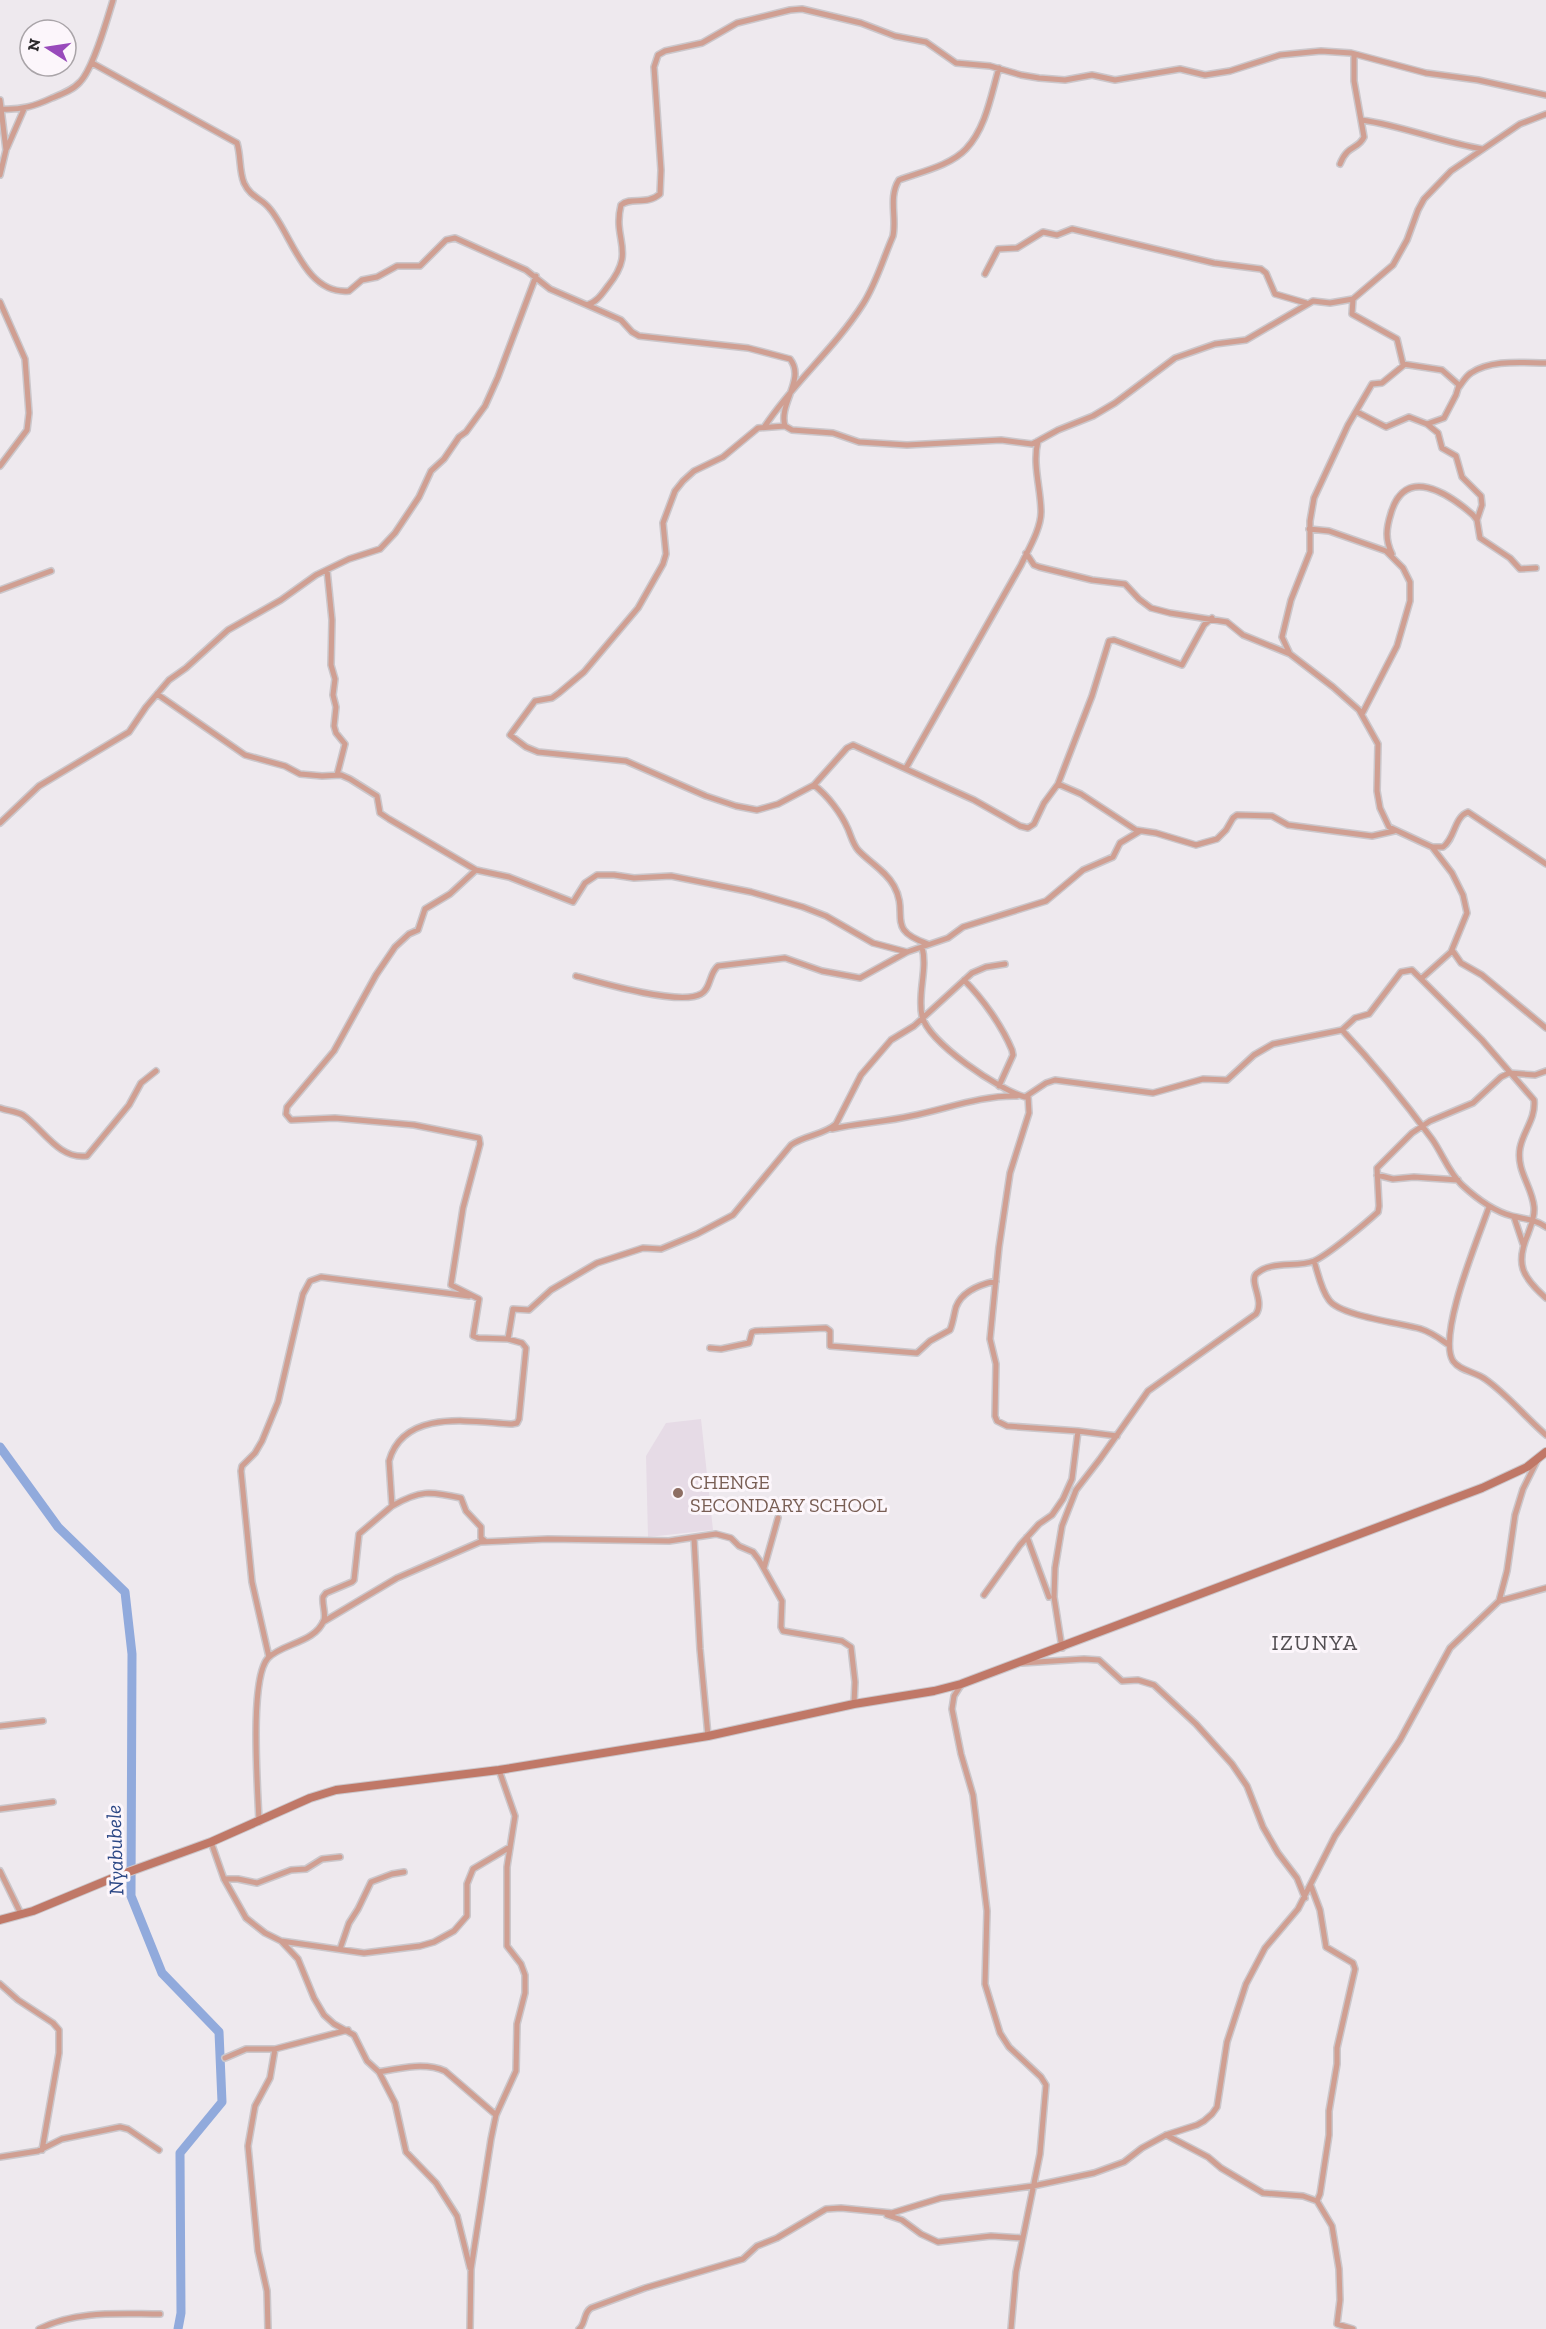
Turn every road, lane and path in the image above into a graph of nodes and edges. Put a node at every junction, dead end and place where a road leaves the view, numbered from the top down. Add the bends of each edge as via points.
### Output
1 (113, 0) edge
2 (1354, 54) junction
3 (92, 63) junction
4 (999, 68) junction
5 (1546, 95) edge
6 (0, 100) edge
7 (2, 109) junction
8 (24, 109) junction
9 (1546, 114) edge
10 (1362, 120) junction
11 (1482, 149) junction
12 (6, 150) junction
13 (1340, 164) dead end
14 (0, 175) edge
15 (985, 274) dead end
16 (536, 276) junction
17 (1353, 300) junction
18 (0, 302) edge
19 (1306, 303) junction
20 (587, 305) junction
21 (1546, 363) edge
22 (1404, 365) junction
23 (1459, 387) junction
24 (792, 388) junction
25 (1357, 412) junction
26 (1427, 424) junction
27 (765, 426) junction
28 (785, 426) junction
29 (1038, 441) junction
30 (0, 466) edge
31 (1477, 520) junction
32 (1309, 530) junction
33 (1026, 553) junction
34 (1393, 556) junction
35 (1536, 568) dead end
36 (327, 570) junction
37 (51, 571) dead end
38 (0, 590) edge
39 (1212, 618) junction
40 (1290, 654) junction
41 (158, 694) junction
42 (1362, 714) junction
43 (906, 768) junction
44 (337, 775) junction
45 (1058, 784) junction
46 (814, 785) junction
47 (0, 823) edge
48 (1140, 831) junction
49 (1394, 831) junction
50 (1432, 847) junction
51 (1546, 864) edge
52 (476, 870) junction
53 (925, 946) junction
54 (1452, 950) junction
55 (907, 952) junction
56 (1005, 964) dead end
57 (576, 976) dead end
58 (1422, 978) junction
59 (964, 980) junction
60 (922, 1017) junction
61 (1546, 1028) edge
62 (1342, 1030) junction
63 (156, 1071) dead end
64 (1546, 1071) edge
65 (1509, 1073) junction
66 (999, 1086) junction
67 (1021, 1096) junction
68 (1028, 1096) junction
69 (0, 1107) edge
70 (1422, 1126) junction
71 (830, 1129) junction
72 (1377, 1176) junction
73 (1458, 1180) junction
74 (1489, 1207) junction
75 (1514, 1217) junction
76 (1533, 1220) junction
77 (1546, 1227) edge
78 (1523, 1245) junction
79 (1314, 1261) junction
80 (996, 1281) junction
81 (477, 1297) junction
82 (1546, 1299) edge
83 (508, 1339) junction
84 (1449, 1345) junction
85 (710, 1348) dead end
86 (1078, 1431) junction
87 (1546, 1435) edge
88 (1117, 1436) junction
89 (1543, 1454) edge
90 (392, 1506) junction
91 (778, 1518) dead end
92 (1027, 1537) junction
93 (694, 1538) junction
94 (486, 1541) junction
95 (764, 1568) junction
96 (1546, 1588) edge
97 (984, 1595) dead end
98 (1049, 1597) dead end
99 (1499, 1601) junction
100 (323, 1622) junction
101 (1062, 1648) junction
102 (269, 1657) junction
103 (1014, 1664) junction
104 (961, 1684) junction
105 (854, 1704) junction
106 (43, 1721) dead end
107 (0, 1726) edge
108 (708, 1736) junction
109 (499, 1770) junction
110 (53, 1802) dead end
111 (0, 1809) edge
112 (259, 1822) junction
113 (211, 1842) junction
114 (510, 1847) junction
115 (340, 1857) dead end
116 (0, 1871) edge
117 (404, 1872) dead end
118 (224, 1879) junction
119 (1311, 1886) junction
120 (1305, 1898) junction
121 (21, 1914) junction
122 (0, 1920) edge
123 (281, 1941) junction
124 (339, 1949) junction
125 (0, 1984) edge
126 (348, 2030) junction
127 (275, 2049) junction
128 (225, 2058) dead end
129 (379, 2072) junction
130 (496, 2115) junction
131 (1166, 2135) junction
132 (42, 2150) junction
133 (159, 2150) dead end
134 (0, 2157) edge
135 (1033, 2186) junction
136 (1317, 2201) junction
137 (883, 2213) junction
138 (1022, 2238) junction
139 (471, 2269) junction
140 (160, 2314) dead end
141 (1337, 2324) junction
142 (39, 2329) edge
143 (268, 2329) edge
144 (470, 2329) edge
145 (579, 2329) edge
146 (1011, 2329) edge
147 (1329, 2329) edge
148 (1353, 2329) edge

1 - 3 street
2 - 4 street via 1293,52 1217,74 1174,69 1115,80 1092,75 1065,80 1039,78
2 - 5 street via 1426,73
2 - 10 street via 1354,81
3 - 8 street via 74,88
3 - 16 street via 237,143 246,186 271,209 298,257 324,286 348,291 362,280 397,266 420,266 450,238
4 - 20 street via 956,63 926,42 802,9 737,23 702,43 660,53 654,68 660,194 648,201 626,201 621,205 622,266 602,295
4 - 24 street via 982,124 967,149 896,184 895,226 865,302
6 - 7 street
7 - 8 street
7 - 12 street
8 - 12 street
9 - 11 street via 1520,124
10 - 11 street
10 - 13 street via 1362,140 1345,152
11 - 17 street via 1451,171 1424,200 1393,265
12 - 14 street
15 - 19 street via 998,249 1017,248 1043,232 1057,235 1072,229 1214,263 1261,269 1275,294
16 - 20 street via 550,288
16 - 36 street via 482,411 431,471 419,497 380,549
17 - 19 street
17 - 22 street via 1352,314 1397,339
18 - 30 street via 25,360 29,413 27,430
19 - 29 street via 1246,340 1215,344 1175,358 1115,403
20 - 24 street via 621,320 639,336 728,344 784,356 793,363
21 - 23 street via 1486,367 1470,373
22 - 23 street via 1442,370
22 - 25 street via 1382,383 1372,384
23 - 26 street via 1444,418
24 - 27 street
24 - 28 street via 782,417
25 - 26 street via 1383,427 1408,417
25 - 32 street via 1314,498
26 - 31 street via 1438,433 1442,448 1456,456 1462,477 1481,496
27 - 28 street
27 - 46 street via 683,481 663,523 663,564 638,608 584,672 552,698 535,701 510,735 538,752 626,761 698,793 744,808 757,810 778,804
28 - 29 street via 833,433 860,442 907,445
29 - 33 street via 1041,516
31 - 34 street via 1442,492 1411,487 1396,500 1389,520 1386,538
31 - 35 street via 1480,538 1520,569
32 - 34 street via 1329,531
32 - 40 street via 1310,552 1291,600 1282,637
33 - 39 street via 1039,567 1125,584 1151,608
33 - 43 street
34 - 42 street via 1407,574 1410,601 1397,646
36 - 41 street via 228,630
36 - 44 street via 334,726 345,744
37 - 38 street
39 - 40 street
39 - 45 street via 1182,665 1109,641
40 - 42 street
41 - 44 street via 245,755 300,774
41 - 47 street via 129,732 39,786
42 - 49 street via 1378,744 1377,791 1385,821
43 - 45 street via 1026,829 1034,825
43 - 46 street via 852,745
44 - 52 street via 377,796 380,813
45 - 48 street
46 - 53 street via 841,816 857,849 895,888 903,930
48 - 49 street via 1199,845 1217,839 1237,815 1272,816 1288,825 1372,836
48 - 53 street via 1120,843 1113,857 1083,870 1046,901 979,921
49 - 50 street
50 - 51 street via 1448,844 1461,816 1468,812
50 - 54 street via 1452,873 1466,905 1465,921
52 - 55 street via 509,877 573,902 590,878 602,874 634,878 666,875 703,882 816,911 873,943
52 - 81 street via 450,894 425,909 418,930 395,947 334,1051 286,1111 286,1117 414,1125 479,1138 450,1282 452,1287
53 - 55 street
53 - 60 street
54 - 58 street
54 - 61 street via 1461,963 1482,975
55 - 57 street via 860,978 785,958 724,964 714,969 703,993 694,996 651,994
56 - 59 street via 982,968
58 - 62 street via 1412,970 1401,972 1369,1014 1355,1018
58 - 65 street
59 - 60 street
59 - 66 street via 1012,1050
60 - 66 street via 933,1035 973,1070
60 - 71 street via 891,1040 861,1075 841,1116
62 - 68 street via 1274,1044 1254,1054 1230,1080 1203,1079 1153,1094 1055,1080
62 - 70 street via 1378,1068
63 - 69 street via 141,1083 129,1105 87,1156 67,1152 21,1114
64 - 65 street via 1535,1075
65 - 70 street via 1473,1103
65 - 76 street via 1534,1100 1535,1112 1519,1155 1534,1207
66 - 67 street
67 - 68 street
67 - 71 street via 993,1097
68 - 80 street via 1029,1113 1010,1173
70 - 72 street via 1380,1163
70 - 73 street
71 - 83 street via 791,1145 743,1205 723,1221 661,1249 643,1248 604,1260 551,1290 529,1310 513,1309
72 - 73 street
72 - 79 street via 1378,1212
73 - 74 street
74 - 75 street
74 - 84 street via 1460,1287
75 - 76 street
75 - 78 street
76 - 77 street
76 - 78 street
78 - 82 street via 1520,1255 1524,1272
79 - 84 street via 1326,1296 1334,1306 1381,1322 1420,1329
79 - 88 street via 1269,1266 1256,1274 1256,1314 1153,1387
80 - 85 street via 983,1284 962,1298 950,1330 916,1353 830,1346 830,1331 826,1328 753,1331 749,1343
80 - 86 street via 990,1339 996,1364 997,1420 1007,1426
81 - 83 street via 480,1303 473,1336
81 - 102 street via 321,1276 310,1281 303,1294 278,1402 262,1441 241,1471 252,1582
83 - 90 street via 526,1348 517,1423 444,1421 421,1425 405,1436 391,1454
84 - 87 street via 1457,1365 1485,1378
86 - 88 street
86 - 92 street via 1074,1470 1067,1491 1057,1509
88 - 101 street via 1076,1490 1062,1526 1054,1597
89 - 99 street via 1523,1489 1515,1515
89 - 101 street via 1527,1467 1482,1488
90 - 94 street via 416,1494 443,1493 461,1498 466,1511 481,1527 481,1539
90 - 100 street via 359,1534 354,1580 323,1597
91 - 95 street
92 - 97 street
92 - 98 street
93 - 94 street
93 - 95 street via 725,1535 753,1552
93 - 108 street
94 - 100 street via 396,1578
95 - 105 street via 782,1601 783,1631 842,1641 851,1647
96 - 99 street
99 - 119 street via 1450,1648 1400,1740 1335,1836
100 - 102 street via 305,1638
101 - 103 street
102 - 112 street via 260,1677 258,1702
103 - 104 street
103 - 120 street via 1099,1660 1122,1682 1138,1680 1154,1685 1196,1724 1242,1777 1263,1827 1298,1878
104 - 105 street
104 - 135 street via 952,1709 973,1795 987,1911 985,1984 1000,2033 1046,2085
105 - 108 street
106 - 107 street
108 - 109 street
109 - 112 street via 336,1790
109 - 114 street via 515,1816
110 - 111 street
112 - 113 street
113 - 118 street
113 - 121 street
114 - 124 street via 473,1869 467,1884 467,1916 454,1931 420,1946 364,1953
114 - 130 street via 507,1946 521,1964 525,1993 517,2024 516,2071
115 - 118 street via 322,1859 306,1869 291,1870 257,1883
116 - 121 street
117 - 124 street via 371,1882
118 - 123 street via 246,1918
119 - 120 street
119 - 136 street via 1320,1910 1326,1947 1353,1963 1355,1969 1337,2048 1329,2135
120 - 131 street via 1265,1948 1246,1984 1227,2042 1218,2100 1212,2114 1197,2125
121 - 122 street
123 - 124 street
123 - 126 street via 298,1959 324,2015
125 - 132 street via 59,2030 59,2053
126 - 127 street
126 - 129 street via 367,2061
127 - 128 street via 246,2049
127 - 143 street via 270,2078 255,2106 248,2146 258,2251 267,2290
129 - 130 street via 436,2067
129 - 139 street via 395,2103 406,2152 436,2183 457,2216
130 - 139 street
131 - 135 street via 1109,2169
131 - 136 street via 1263,2193
132 - 133 street via 62,2139 120,2127
132 - 134 street
135 - 137 street via 941,2198
135 - 138 street
136 - 141 street via 1332,2226 1340,2289
137 - 138 street via 938,2242 991,2236
137 - 145 street via 826,2209 757,2246 747,2257 591,2308
138 - 146 street
139 - 144 street
140 - 142 street via 99,2313 58,2319
141 - 147 street
141 - 148 street

